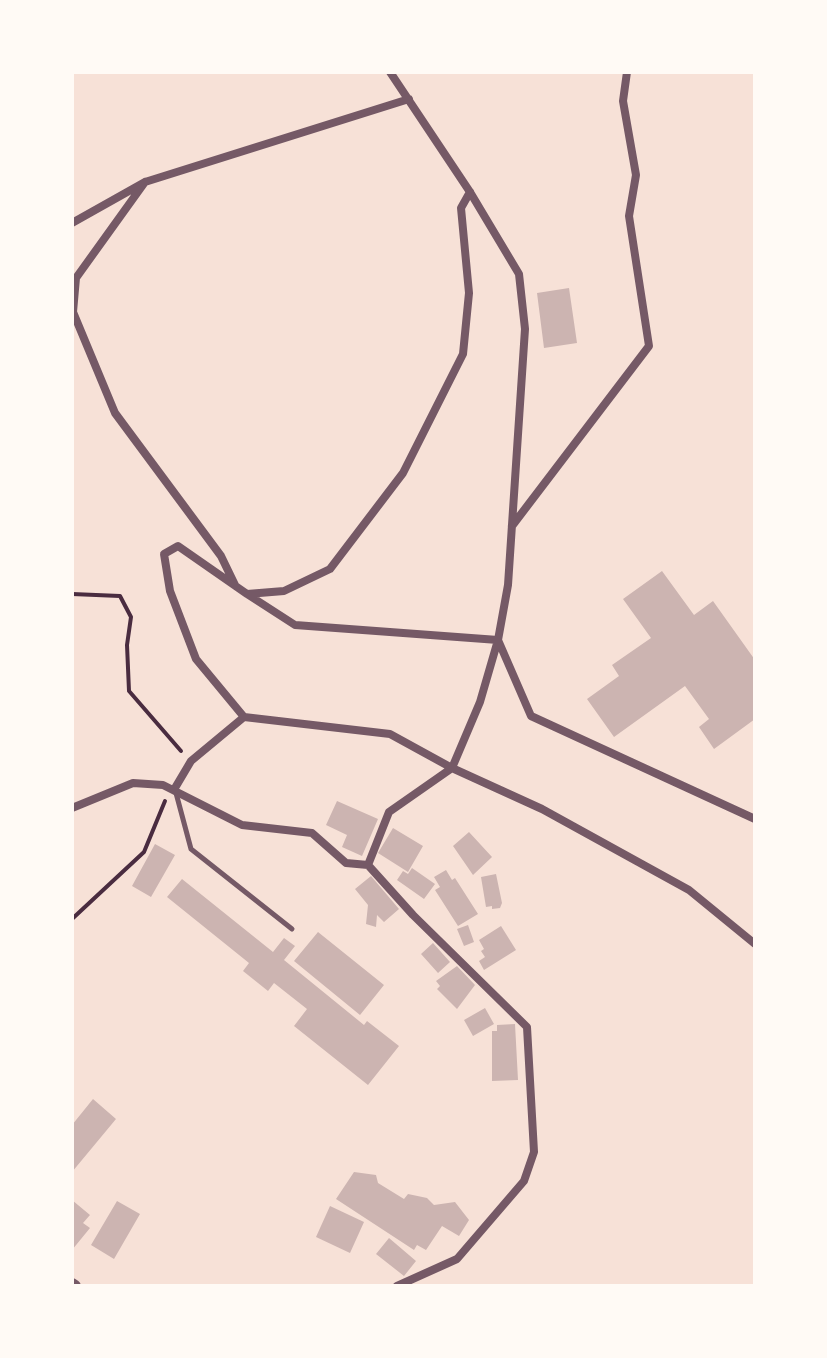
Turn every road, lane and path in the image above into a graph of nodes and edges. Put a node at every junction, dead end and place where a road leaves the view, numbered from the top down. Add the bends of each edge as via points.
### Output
1 (390, 72) edge
2 (627, 72) edge
3 (409, 99) junction
4 (145, 182) junction
5 (470, 192) junction
6 (72, 223) edge
7 (512, 526) junction
8 (235, 586) junction
9 (72, 594) edge
10 (247, 594) junction
11 (498, 640) junction
12 (244, 717) junction
13 (191, 761) junction
14 (452, 768) junction
15 (163, 785) junction
16 (175, 788) junction
17 (72, 808) edge
18 (755, 819) edge
19 (368, 865) junction
20 (72, 919) edge
21 (292, 929) dead end
22 (755, 944) edge
23 (397, 1286) edge

1 - 3 street
2 - 7 street via 623,101 636,175 629,216 649,346
3 - 4 street
3 - 5 street
4 - 6 street
4 - 8 street via 76,278 73,312 115,413 221,556
5 - 7 street via 519,274 525,329
5 - 10 street via 461,208 469,293 463,354 403,473 330,569 284,591
7 - 11 street
8 - 10 street
8 - 12 street via 178,546 164,554 170,591 196,659
9 - 13 path via 120,596 131,617 129,691
10 - 11 street via 295,625
11 - 14 street via 480,702
11 - 18 street via 531,716
12 - 13 street
12 - 14 street via 390,734
13 - 16 street
14 - 19 street via 389,812
14 - 22 street via 542,809 689,890
15 - 16 street
15 - 17 street via 133,783
15 - 20 path via 165,804 144,852
16 - 19 street via 242,825 312,833 346,863
16 - 21 lane via 191,849
19 - 23 street via 527,1027 534,1152 524,1181 457,1259

